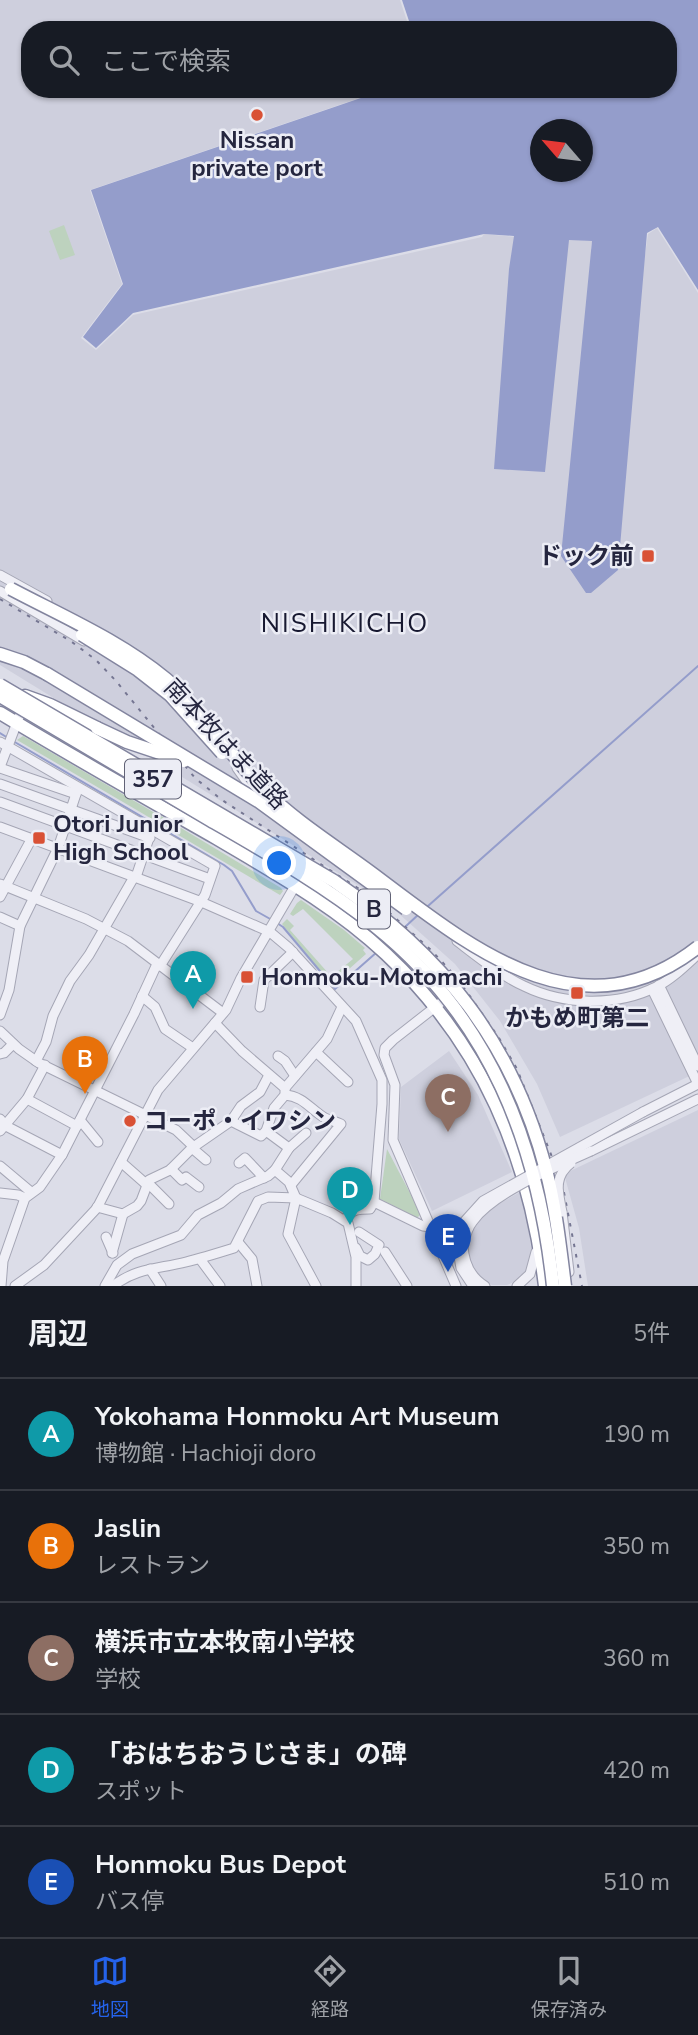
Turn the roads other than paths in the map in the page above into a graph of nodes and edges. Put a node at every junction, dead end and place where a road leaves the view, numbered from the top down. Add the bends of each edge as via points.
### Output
1 (0, 575) edge
2 (4, 588) edge
3 (0, 654) edge
4 (2, 690) edge
5 (186, 700) junction
6 (24, 704) junction
7 (0, 713) edge
8 (16, 723) junction
9 (3, 747) edge
10 (0, 767) edge
11 (0, 784) edge
12 (77, 791) junction
13 (0, 802) edge
14 (71, 810) junction
15 (66, 825) junction
16 (0, 827) edge
17 (151, 834) junction
18 (32, 838) junction
19 (58, 848) junction
20 (345, 853) junction
21 (144, 855) junction
22 (306, 868) junction
23 (135, 877) junction
24 (210, 879) junction
25 (3, 885) edge
26 (296, 885) junction
27 (0, 897) edge
28 (34, 898) junction
29 (200, 901) junction
30 (0, 917) edge
31 (20, 926) junction
32 (273, 926) junction
33 (105, 930) junction
34 (698, 950) edge
35 (293, 953) junction
36 (485, 955) junction
37 (158, 965) junction
38 (656, 987) junction
39 (142, 996) junction
40 (448, 997) junction
41 (260, 1007) dead end
42 (342, 1007) junction
43 (434, 1008) junction
44 (223, 1013) junction
45 (0, 1015) edge
46 (215, 1023) junction
47 (0, 1031) edge
48 (13, 1044) junction
49 (192, 1048) junction
50 (316, 1052) junction
51 (0, 1054) edge
52 (278, 1056) dead end
53 (40, 1063) junction
54 (497, 1063) junction
55 (698, 1066) edge
56 (269, 1075) junction
57 (295, 1076) junction
58 (348, 1082) dead end
59 (698, 1084) edge
60 (95, 1091) junction
61 (285, 1091) junction
62 (27, 1099) junction
63 (698, 1099) edge
64 (145, 1115) junction
65 (231, 1121) junction
66 (78, 1123) junction
67 (2, 1126) edge
68 (266, 1131) junction
69 (306, 1133) dead end
70 (98, 1142) dead end
71 (589, 1146) junction
72 (193, 1147) junction
73 (289, 1148) junction
74 (62, 1155) junction
75 (245, 1158) dead end
76 (206, 1160) dead end
77 (121, 1162) junction
78 (0, 1166) edge
79 (171, 1169) junction
80 (275, 1170) junction
81 (264, 1178) junction
82 (147, 1183) junction
83 (291, 1185) junction
84 (200, 1187) dead end
85 (1, 1195) edge
86 (28, 1195) junction
87 (296, 1198) junction
88 (374, 1202) junction
89 (169, 1204) dead end
90 (97, 1207) junction
91 (533, 1212) junction
92 (123, 1214) junction
93 (345, 1220) junction
94 (431, 1227) junction
95 (106, 1237) dead end
96 (237, 1242) junction
97 (460, 1246) junction
98 (385, 1252) dead end
99 (113, 1253) junction
100 (200, 1259) junction
101 (117, 1265) junction
102 (150, 1269) junction
103 (0, 1273) edge
104 (1, 1286) edge
105 (15, 1286) edge
106 (105, 1286) edge
107 (113, 1286) edge
108 (162, 1286) edge
109 (220, 1286) edge
110 (257, 1286) edge
111 (316, 1286) edge
112 (356, 1286) edge
113 (407, 1286) edge
114 (456, 1286) edge
115 (473, 1286) edge
116 (485, 1286) edge
117 (517, 1286) edge
118 (545, 1286) edge
119 (554, 1286) edge
120 (568, 1286) edge

1 - 5 street via 150,663 179,687
2 - 5 street
2 - 20 highway, 南本牧はま道路, bridge via 115,644 167,680 265,791
2 - 36 highway, 南本牧はま道路, bridge via 149,678 182,706 266,797
3 - 36 highway, bridge via 41,670 203,765 411,912
4 - 6 highway, 357
4 - 20 highway, bridge via 50,705 117,738 209,773
4 - 119 highway, B, bridge via 299,872 368,920 416,963 472,1032 502,1085 526,1145 540,1198
4 - 120 highway, B, bridge via 334,881 426,954 481,1023 527,1111 546,1171
5 - 38 street via 256,792 507,977 542,994 578,1001 617,998
6 - 8 street
6 - 22 highway, 357
7 - 8 highway, 357
8 - 9 street
8 - 26 highway, 357
9 - 10 street
9 - 12 street
10 - 12 street
11 - 14 street
12 - 14 street
12 - 17 street
13 - 15 street
14 - 15 street
14 - 17 street
15 - 19 street
15 - 21 street
16 - 18 street
17 - 21 street
17 - 24 street via 215,866
18 - 19 street
18 - 25 street
19 - 23 street
19 - 28 street
20 - 34 highway, 南本牧はま道路, bridge via 469,942 510,966 545,979 584,985 625,982
21 - 23 street
21 - 24 street
22 - 26 street
22 - 40 highway, 357 via 376,920
23 - 29 street
23 - 33 street
24 - 29 street
25 - 27 street
25 - 28 street
26 - 32 street
26 - 43 highway, 357 via 367,937
28 - 31 street
28 - 33 street
29 - 32 street
29 - 37 street
30 - 31 street
31 - 45 street
32 - 35 street
32 - 44 street
33 - 37 street
33 - 53 street via 70,981 53,1016
34 - 36 highway, 南本牧はま道路, bridge via 646,978 594,988 535,979
34 - 38 street
35 - 41 street via 264,980
35 - 42 street
37 - 39 street
37 - 44 street
38 - 55 street
38 - 59 street
39 - 49 street via 155,1007 165,1029
39 - 60 street
40 - 43 street
40 - 54 highway, 357
42 - 50 street
42 - 88 street via 359,1026 382,1080
43 - 91 highway, 357 via 474,1063 499,1110
43 - 94 street via 384,1051 396,1094 393,1140
44 - 46 street
46 - 49 street
46 - 56 street
47 - 48 street
48 - 51 street
48 - 53 street
49 - 64 street via 163,1082
50 - 57 street
50 - 58 street
52 - 57 street
53 - 60 street
53 - 62 street
54 - 71 street, bridge via 538,1142 548,1151
54 - 120 highway, 357 via 544,1169
56 - 61 street
56 - 65 street via 260,1092
57 - 61 street
59 - 71 street, bridge
60 - 64 street
60 - 66 street
61 - 68 street
61 - 83 street via 341,1124
62 - 66 street
62 - 67 street
63 - 71 street
64 - 72 street via 182,1134
64 - 77 street
65 - 68 street via 261,1136
65 - 72 street
66 - 70 street
66 - 74 street
67 - 74 street
68 - 73 street
69 - 73 street
71 - 97 street, bridge via 483,1201 464,1222
71 - 120 street, bridge via 560,1174 557,1183
72 - 76 street
72 - 79 street
73 - 80 street
74 - 86 street via 40,1187
75 - 81 street
77 - 82 street
77 - 90 street
78 - 86 street
79 - 82 street
79 - 84 street via 182,1180 186,1177
80 - 81 street
80 - 83 street
81 - 101 street via 198,1215 181,1235 132,1254
82 - 89 street
82 - 92 street via 137,1206
83 - 87 street
85 - 86 street
86 - 103 street
87 - 93 street
87 - 96 street via 258,1201
87 - 111 street via 288,1234
88 - 93 street via 370,1209 356,1209
88 - 94 street
90 - 92 street
90 - 105 street via 44,1265
91 - 117 street via 535,1261 530,1274
91 - 118 highway, 357
92 - 99 street
93 - 112 street via 360,1232
94 - 114 street
95 - 99 street
96 - 100 street via 234,1248
96 - 110 street via 252,1259
97 - 115 street via 461,1268
97 - 116 street via 467,1267
98 - 113 street
99 - 101 street
100 - 102 street
100 - 109 street
101 - 106 street
102 - 107 street
102 - 108 street
103 - 104 street

